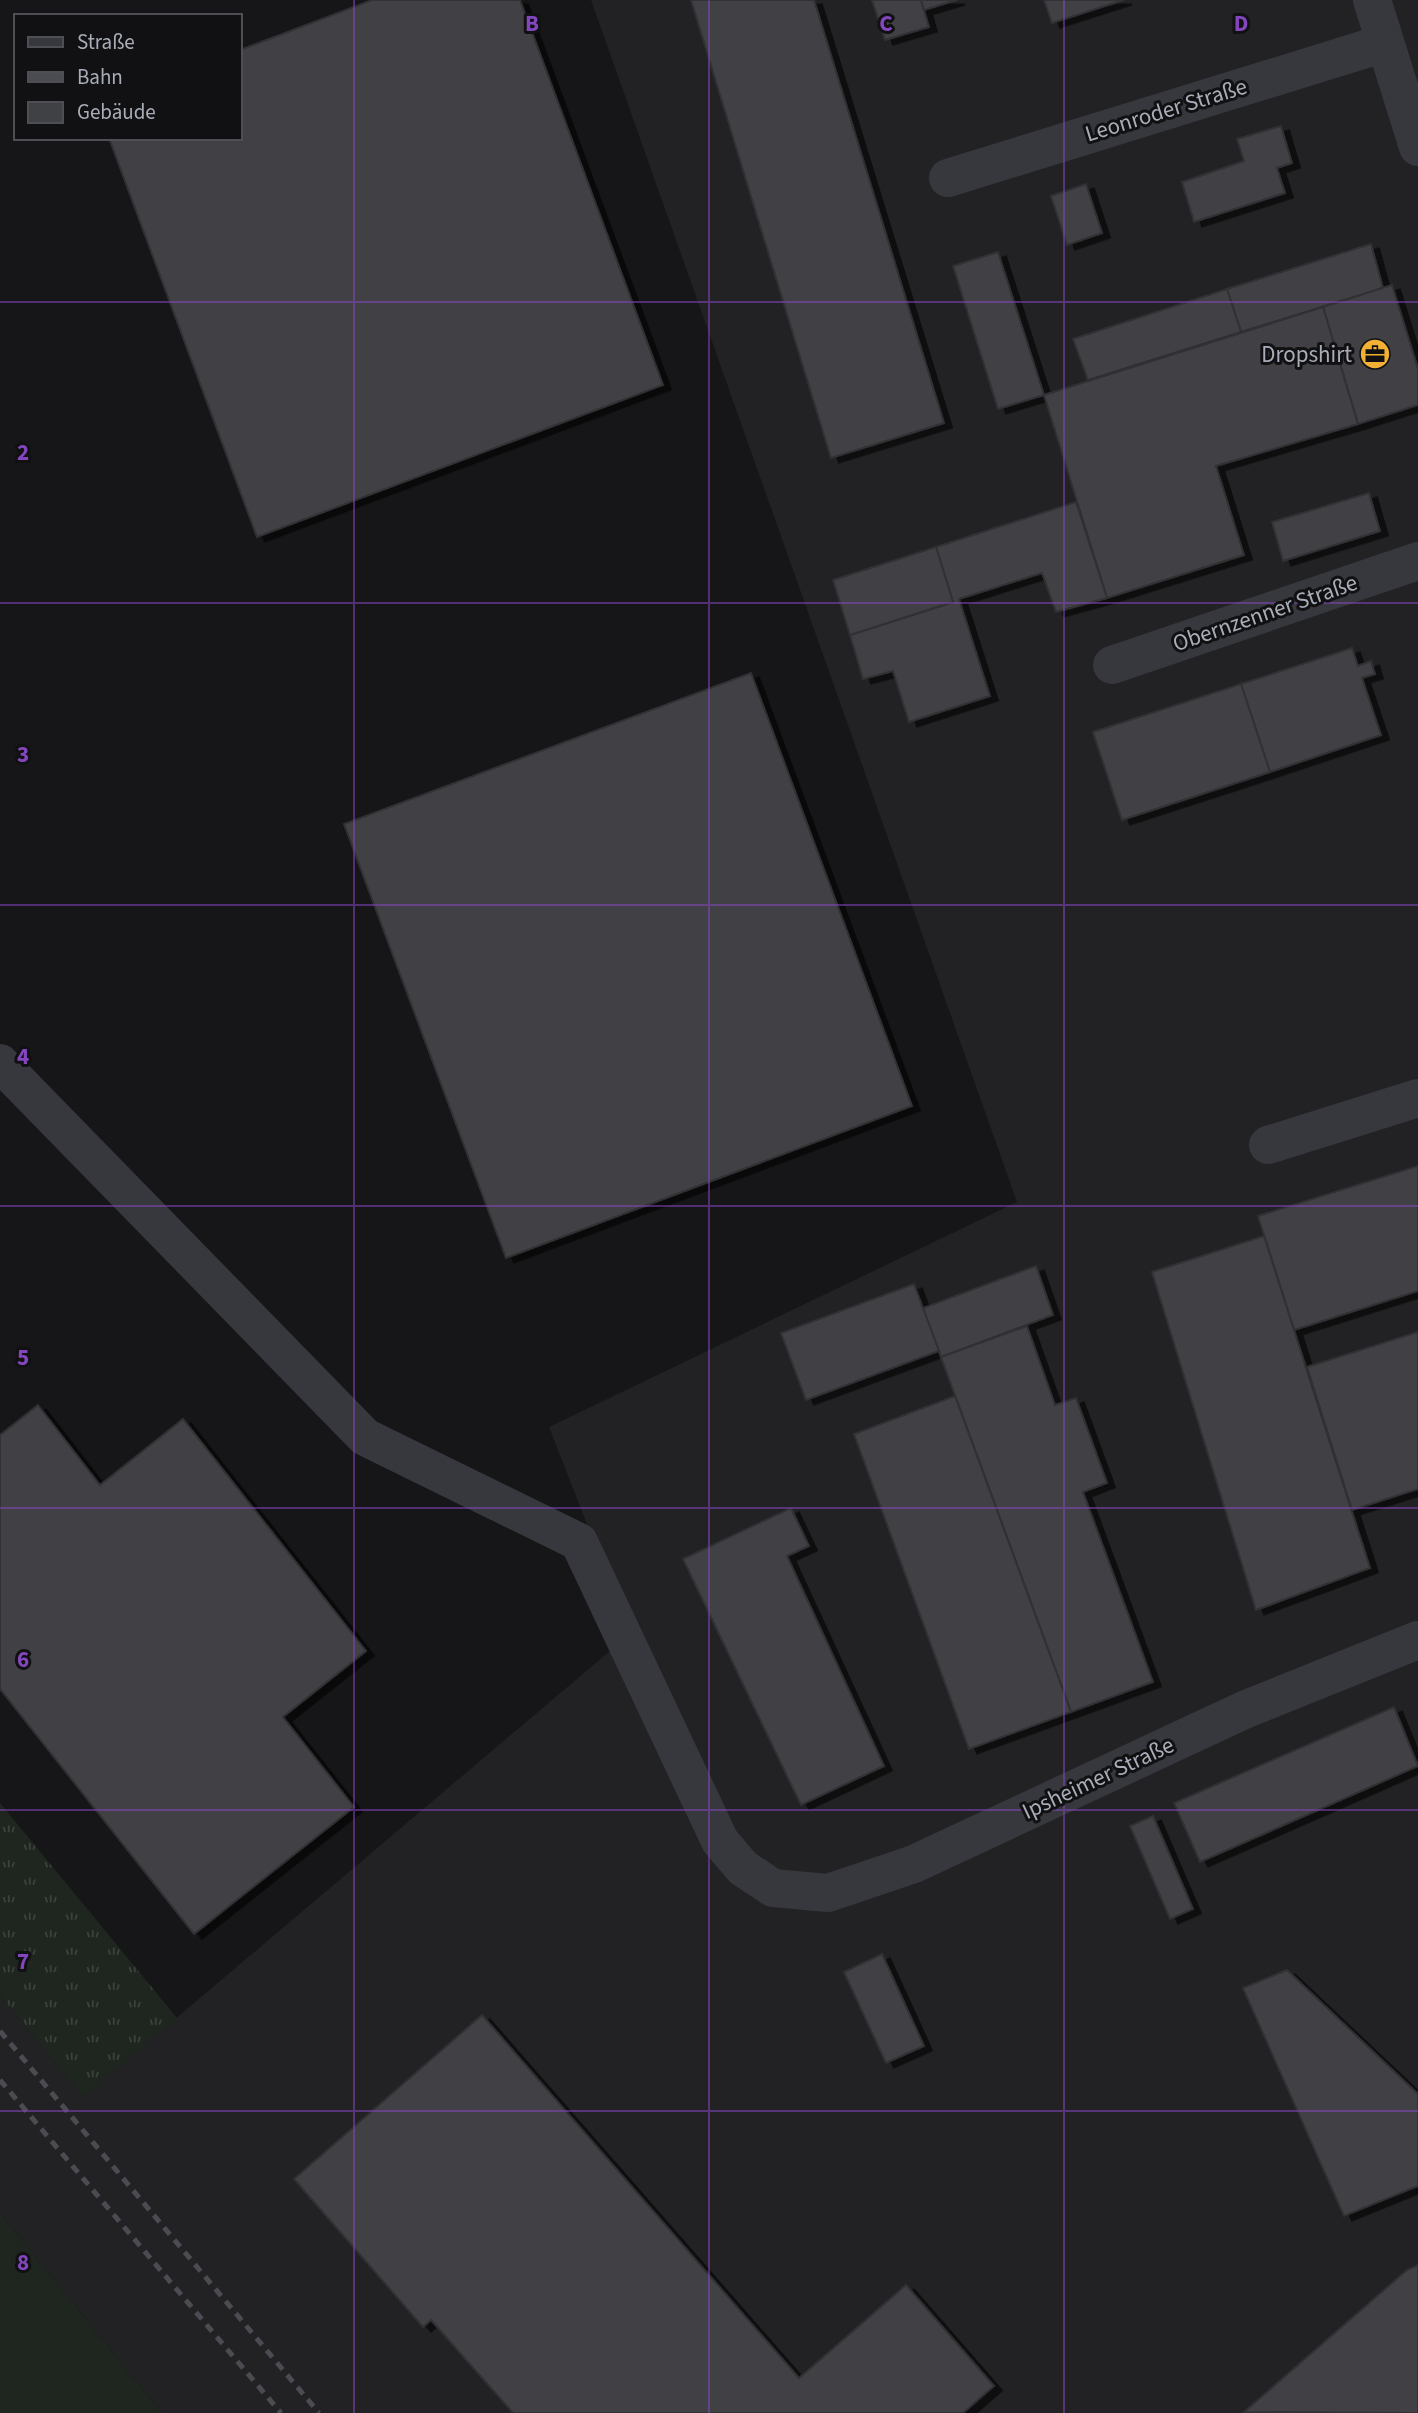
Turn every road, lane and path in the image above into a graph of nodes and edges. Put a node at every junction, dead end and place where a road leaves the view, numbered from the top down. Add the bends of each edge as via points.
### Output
1 (1372, 0) edge
2 (1385, 43) junction
3 (1418, 147) edge
4 (948, 178) dead end
5 (1418, 561) edge
6 (1112, 665) dead end
7 (0, 1063) edge
8 (1418, 1098) edge
9 (1268, 1145) dead end
10 (1418, 1640) edge

1 - 2 street
2 - 3 street
2 - 4 street, Leonroder Straße
5 - 6 street, Obernzenner Straße
7 - 10 street, Ipsheimer Straße via 365,1437 579,1542 720,1841 743,1868 773,1888 828,1893 914,1864 1251,1707
8 - 9 street

